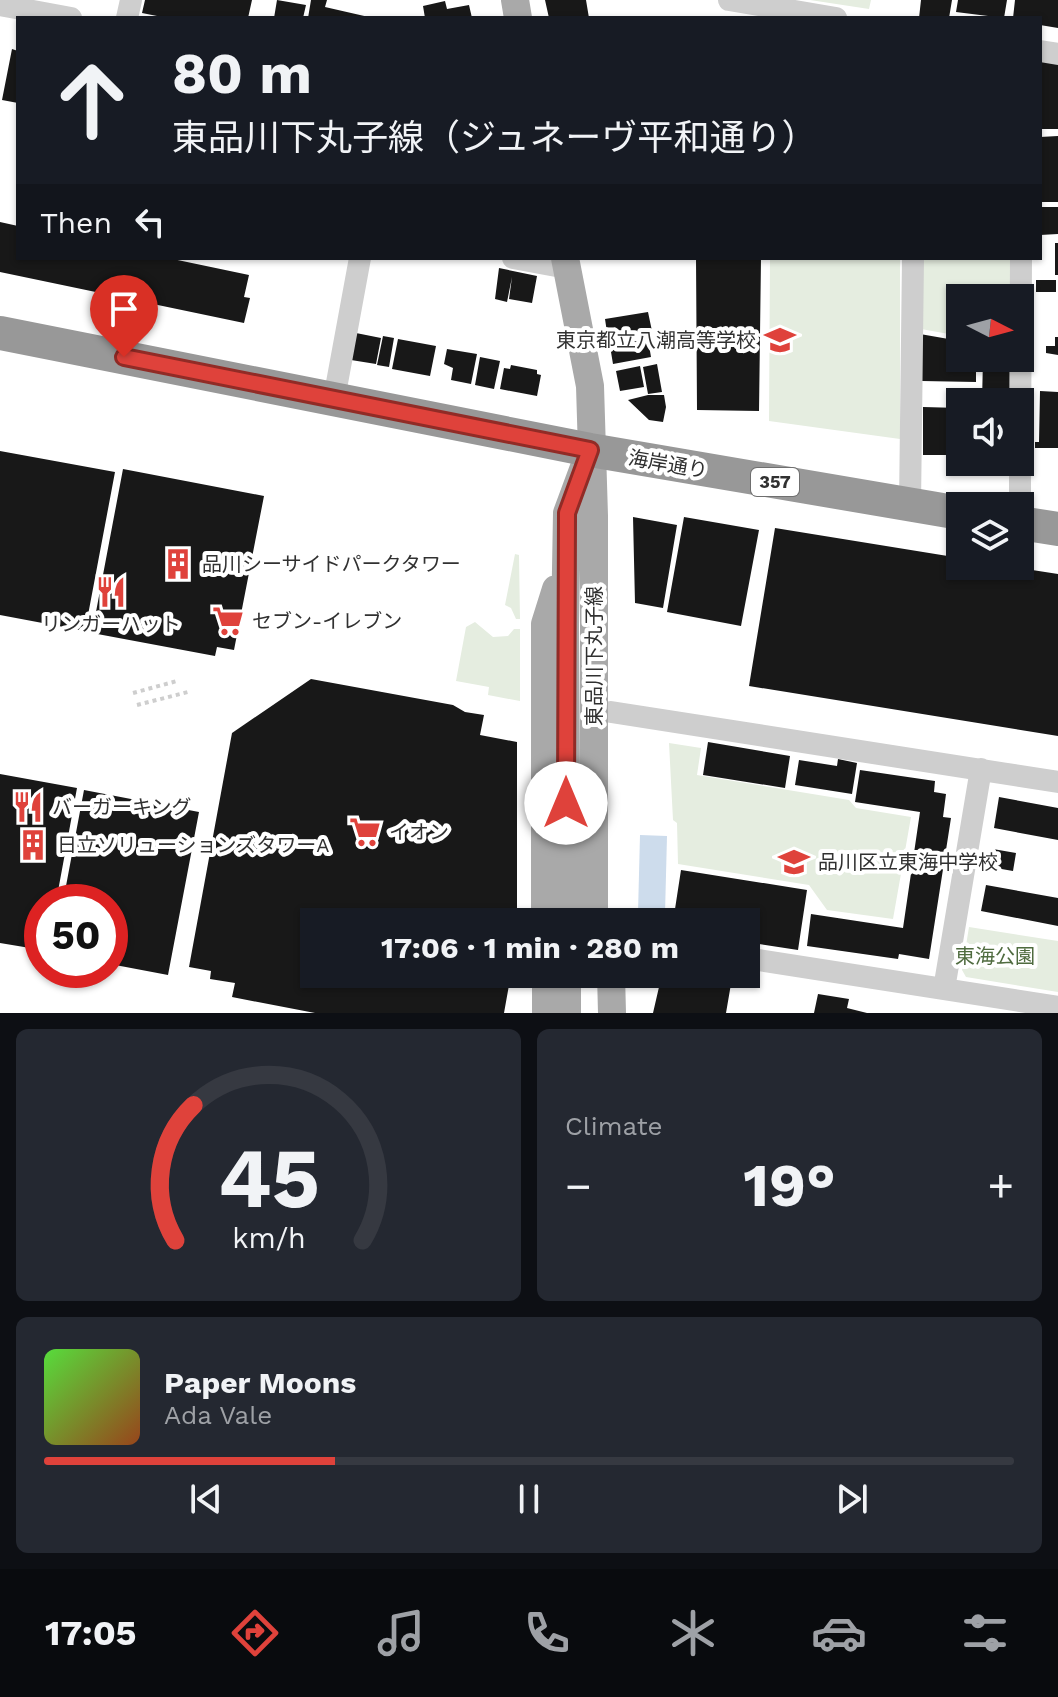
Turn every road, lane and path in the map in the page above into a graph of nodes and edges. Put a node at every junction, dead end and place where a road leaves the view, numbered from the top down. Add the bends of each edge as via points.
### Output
1 (729, 0) edge
2 (0, 5) edge
3 (60, 16) edge
4 (824, 16) edge
5 (360, 260) edge
6 (534, 260) edge
7 (913, 260) edge
8 (1021, 260) edge
9 (566, 263) edge
10 (0, 333) edge
11 (1020, 388) edge
12 (334, 399) junction
13 (590, 450) junction
14 (910, 505) junction
15 (946, 511) edge
16 (1034, 523) edge
17 (1058, 529) edge
18 (594, 535) junction
19 (565, 561) junction
20 (177, 681) dead end
21 (188, 692) dead end
22 (133, 693) dead end
23 (137, 705) dead end
24 (611, 712) junction
25 (981, 769) junction
26 (1058, 782) edge
27 (545, 908) edge
28 (567, 908) edge
29 (594, 908) edge
30 (611, 908) edge
31 (760, 960) edge
32 (546, 988) edge
33 (567, 988) edge
34 (594, 988) edge
35 (611, 988) edge
36 (944, 989) junction
37 (1058, 1007) edge
38 (546, 1013) edge
39 (567, 1013) edge
40 (594, 1013) edge
41 (612, 1013) edge

1 - 4 street
2 - 3 street
5 - 12 street
6 - 9 street
7 - 14 street
8 - 11 street
9 - 13 main road via 590,386
10 - 12 highway, 海岸通り / 357
12 - 13 highway, 海岸通り / 357
13 - 14 highway, 海岸通り / 357
13 - 18 main road
13 - 19 main road via 567,513
14 - 15 highway, 海岸通り / 357
16 - 17 highway
18 - 24 main road via 612,626
18 - 29 main road, 東品川下丸子線
19 - 27 main road via 545,624
19 - 28 main road, 東品川下丸子線
20 - 22 path
21 - 23 path
24 - 25 street
24 - 30 main road
25 - 26 street
25 - 36 street
31 - 36 street
32 - 38 main road
33 - 39 main road
34 - 40 main road
35 - 41 main road
36 - 37 street

